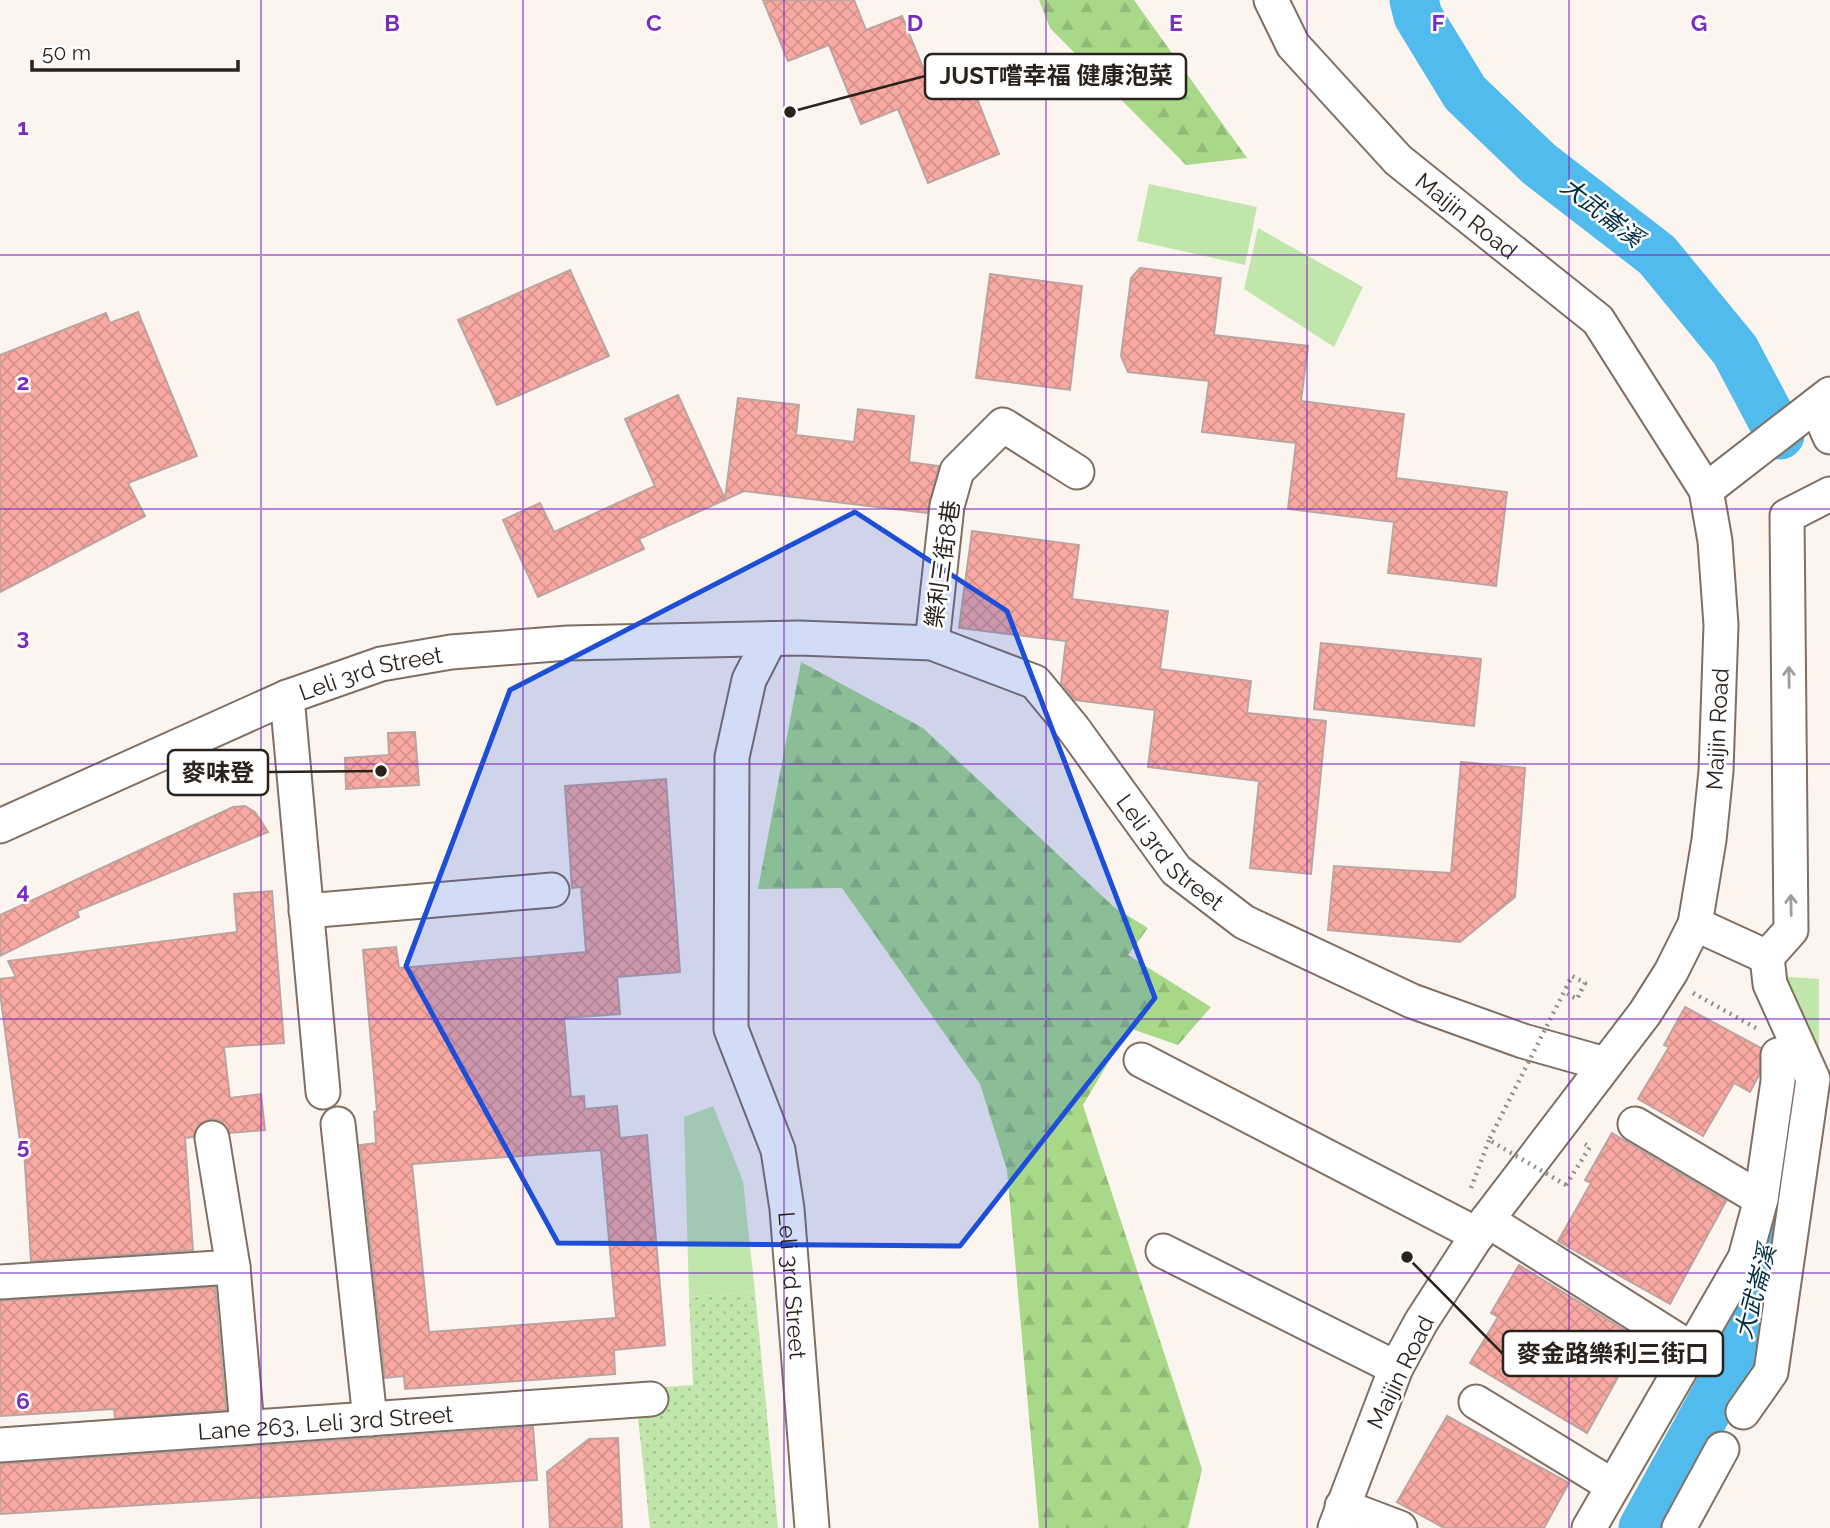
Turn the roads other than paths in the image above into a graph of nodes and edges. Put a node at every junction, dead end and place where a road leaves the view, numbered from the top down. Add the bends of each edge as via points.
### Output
1 (1271, 0) edge
2 (1816, 405) edge
3 (1830, 437) edge
4 (1077, 472) dead end
5 (1718, 481) junction
6 (1830, 494) edge
7 (769, 639) junction
8 (932, 643) junction
9 (287, 697) junction
10 (0, 826) edge
11 (552, 890) dead end
12 (306, 911) junction
13 (1695, 923) junction
14 (1768, 957) junction
15 (1778, 1055) road end
16 (1141, 1060) dead end
17 (1605, 1064) junction
18 (323, 1092) dead end
19 (338, 1124) dead end
20 (1635, 1124) dead end
21 (212, 1138) dead end
22 (1761, 1199) junction
23 (1478, 1217) junction
24 (1163, 1251) dead end
25 (233, 1266) junction
26 (0, 1282) edge
27 (1693, 1350) junction
28 (1396, 1368) junction
29 (651, 1399) dead end
30 (1476, 1402) dead end
31 (1743, 1412) dead end
32 (370, 1419) junction
33 (247, 1426) junction
34 (0, 1444) edge
35 (1722, 1448) dead end
36 (1613, 1486) junction
37 (1339, 1517) edge
38 (812, 1528) edge
39 (1400, 1528) edge
40 (1589, 1528) edge
41 (1679, 1528) edge

1 - 5 street, Maijin Road via 1293,44 1398,160 1598,320
2 - 3 street
2 - 5 street
4 - 8 street, 樂利三街8巷 via 1003,425 957,471 947,506
5 - 13 street, Maijin Road via 1715,541 1721,625 1716,771
14 -> 6 street via 1791,930 1787,516
7 - 8 street, Leli 3rd Street
7 - 9 street, Leli 3rd Street via 568,643 451,652 381,664
7 - 38 street, Leli 3rd Street via 749,680 732,757 731,1029 778,1150 782,1173
8 - 17 street, Leli 3rd Street via 1035,682 1176,870 1244,922 1412,1001 1523,1041
9 - 10 street, Leli 3rd Street
9 - 12 street
11 - 12 street
12 - 18 street
13 - 14 street
13 - 17 street, Maijin Road via 1664,982
14 - 31 street via 1770,984 1813,1079 1771,1372
15 - 22 street
16 - 23 street
17 - 23 street, Maijin Road
19 - 32 street
20 - 22 street
21 - 25 street
22 - 27 street via 1745,1258
23 - 27 street
23 - 28 street, Maijin Road
24 - 28 street
25 - 26 street
25 - 33 street
27 - 36 street
28 - 37 street, Maijin Road
29 - 32 street, Lane 263, Leli 3rd Street
30 - 36 street
32 - 33 street, Lane 263, Leli 3rd Street
33 - 34 street, Lane 263, Leli 3rd Street
35 - 41 street
36 - 40 street
37 - 39 street

